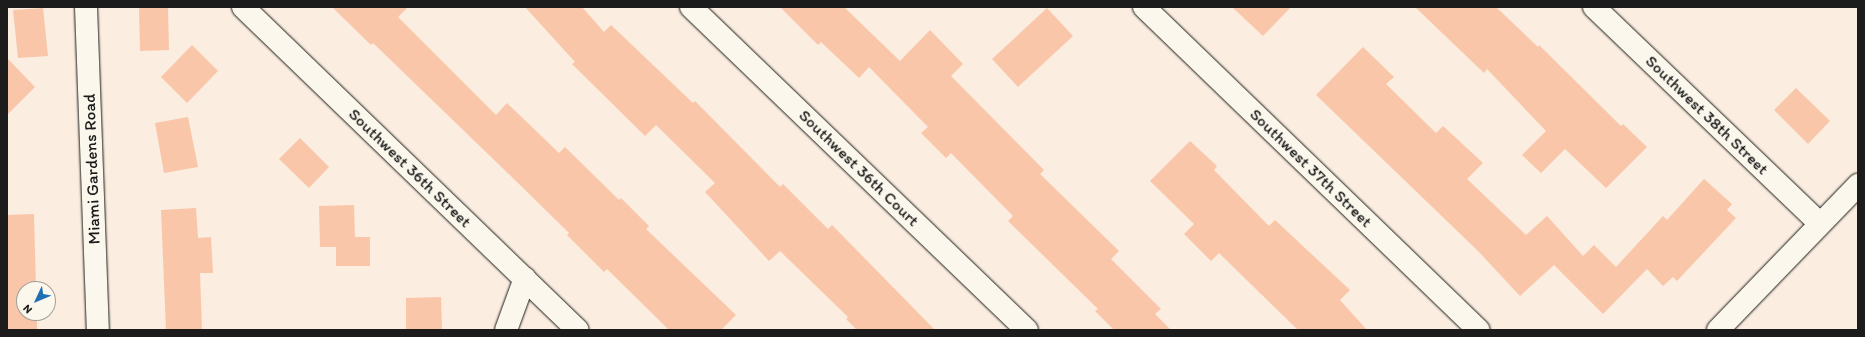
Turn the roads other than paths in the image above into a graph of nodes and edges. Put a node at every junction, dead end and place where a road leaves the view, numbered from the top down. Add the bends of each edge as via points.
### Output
1 (86, 7) edge
2 (243, 7) edge
3 (691, 7) edge
4 (1144, 7) edge
5 (1594, 7) edge
6 (1858, 185) edge
7 (1820, 224) junction
8 (525, 278) junction
9 (98, 330) edge
10 (506, 330) edge
11 (578, 330) edge
12 (1027, 330) edge
13 (1478, 330) edge
14 (1718, 330) edge

1 - 9 street, Miami Gardens Road
2 - 8 street, Southwest 36th Street
3 - 12 street, Southwest 36th Court
4 - 13 street, Southwest 37th Street
5 - 7 street, Southwest 38th Street
6 - 7 street
7 - 14 street
8 - 10 street
8 - 11 street, Southwest 36th Street

